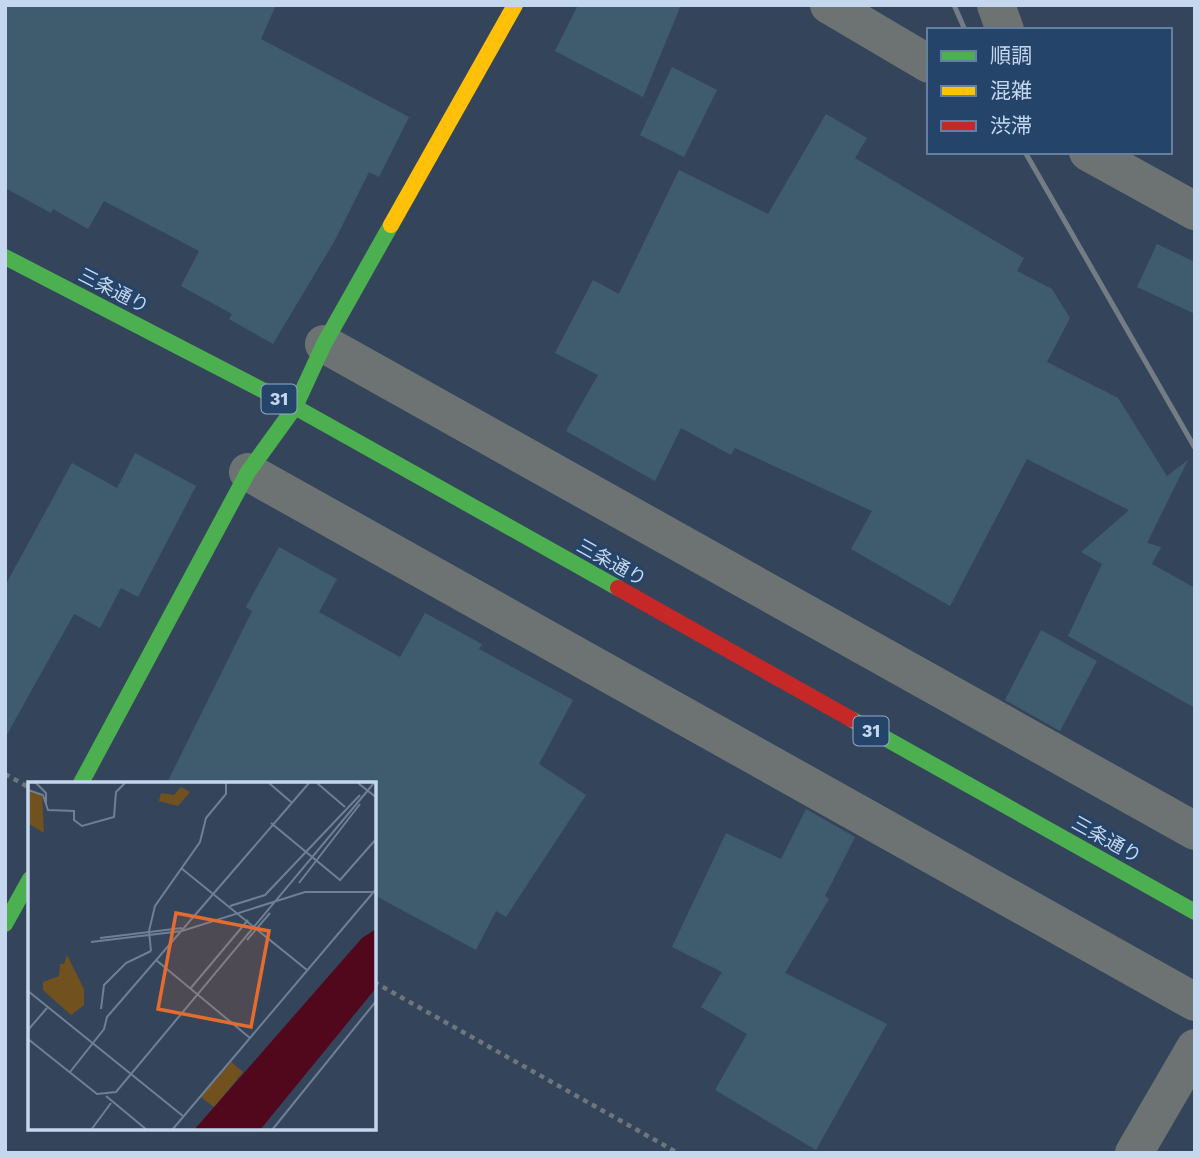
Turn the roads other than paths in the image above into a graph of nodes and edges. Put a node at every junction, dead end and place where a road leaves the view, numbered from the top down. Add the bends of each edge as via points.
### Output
1 (515, 5) edge
2 (828, 5) edge
3 (996, 5) edge
4 (1004, 28) edge
5 (927, 63) edge
6 (1092, 154) edge
7 (1195, 211) edge
8 (5, 257) edge
9 (324, 344) junction
10 (295, 407) junction
11 (248, 472) junction
12 (82, 782) edge
13 (1195, 831) edge
14 (28, 883) edge
15 (1195, 912) edge
16 (5, 925) edge
17 (1195, 1002) edge
18 (1195, 1048) edge
19 (1134, 1153) edge

1 - 9 main road
2 - 5 street
3 - 4 street
6 - 7 street
8 - 10 main road, 三条通り / 31
9 - 10 main road
9 - 13 street
10 - 11 main road
10 - 15 main road, 三条通り / 31
11 - 12 main road
11 - 17 street
14 - 16 main road
18 - 19 street

